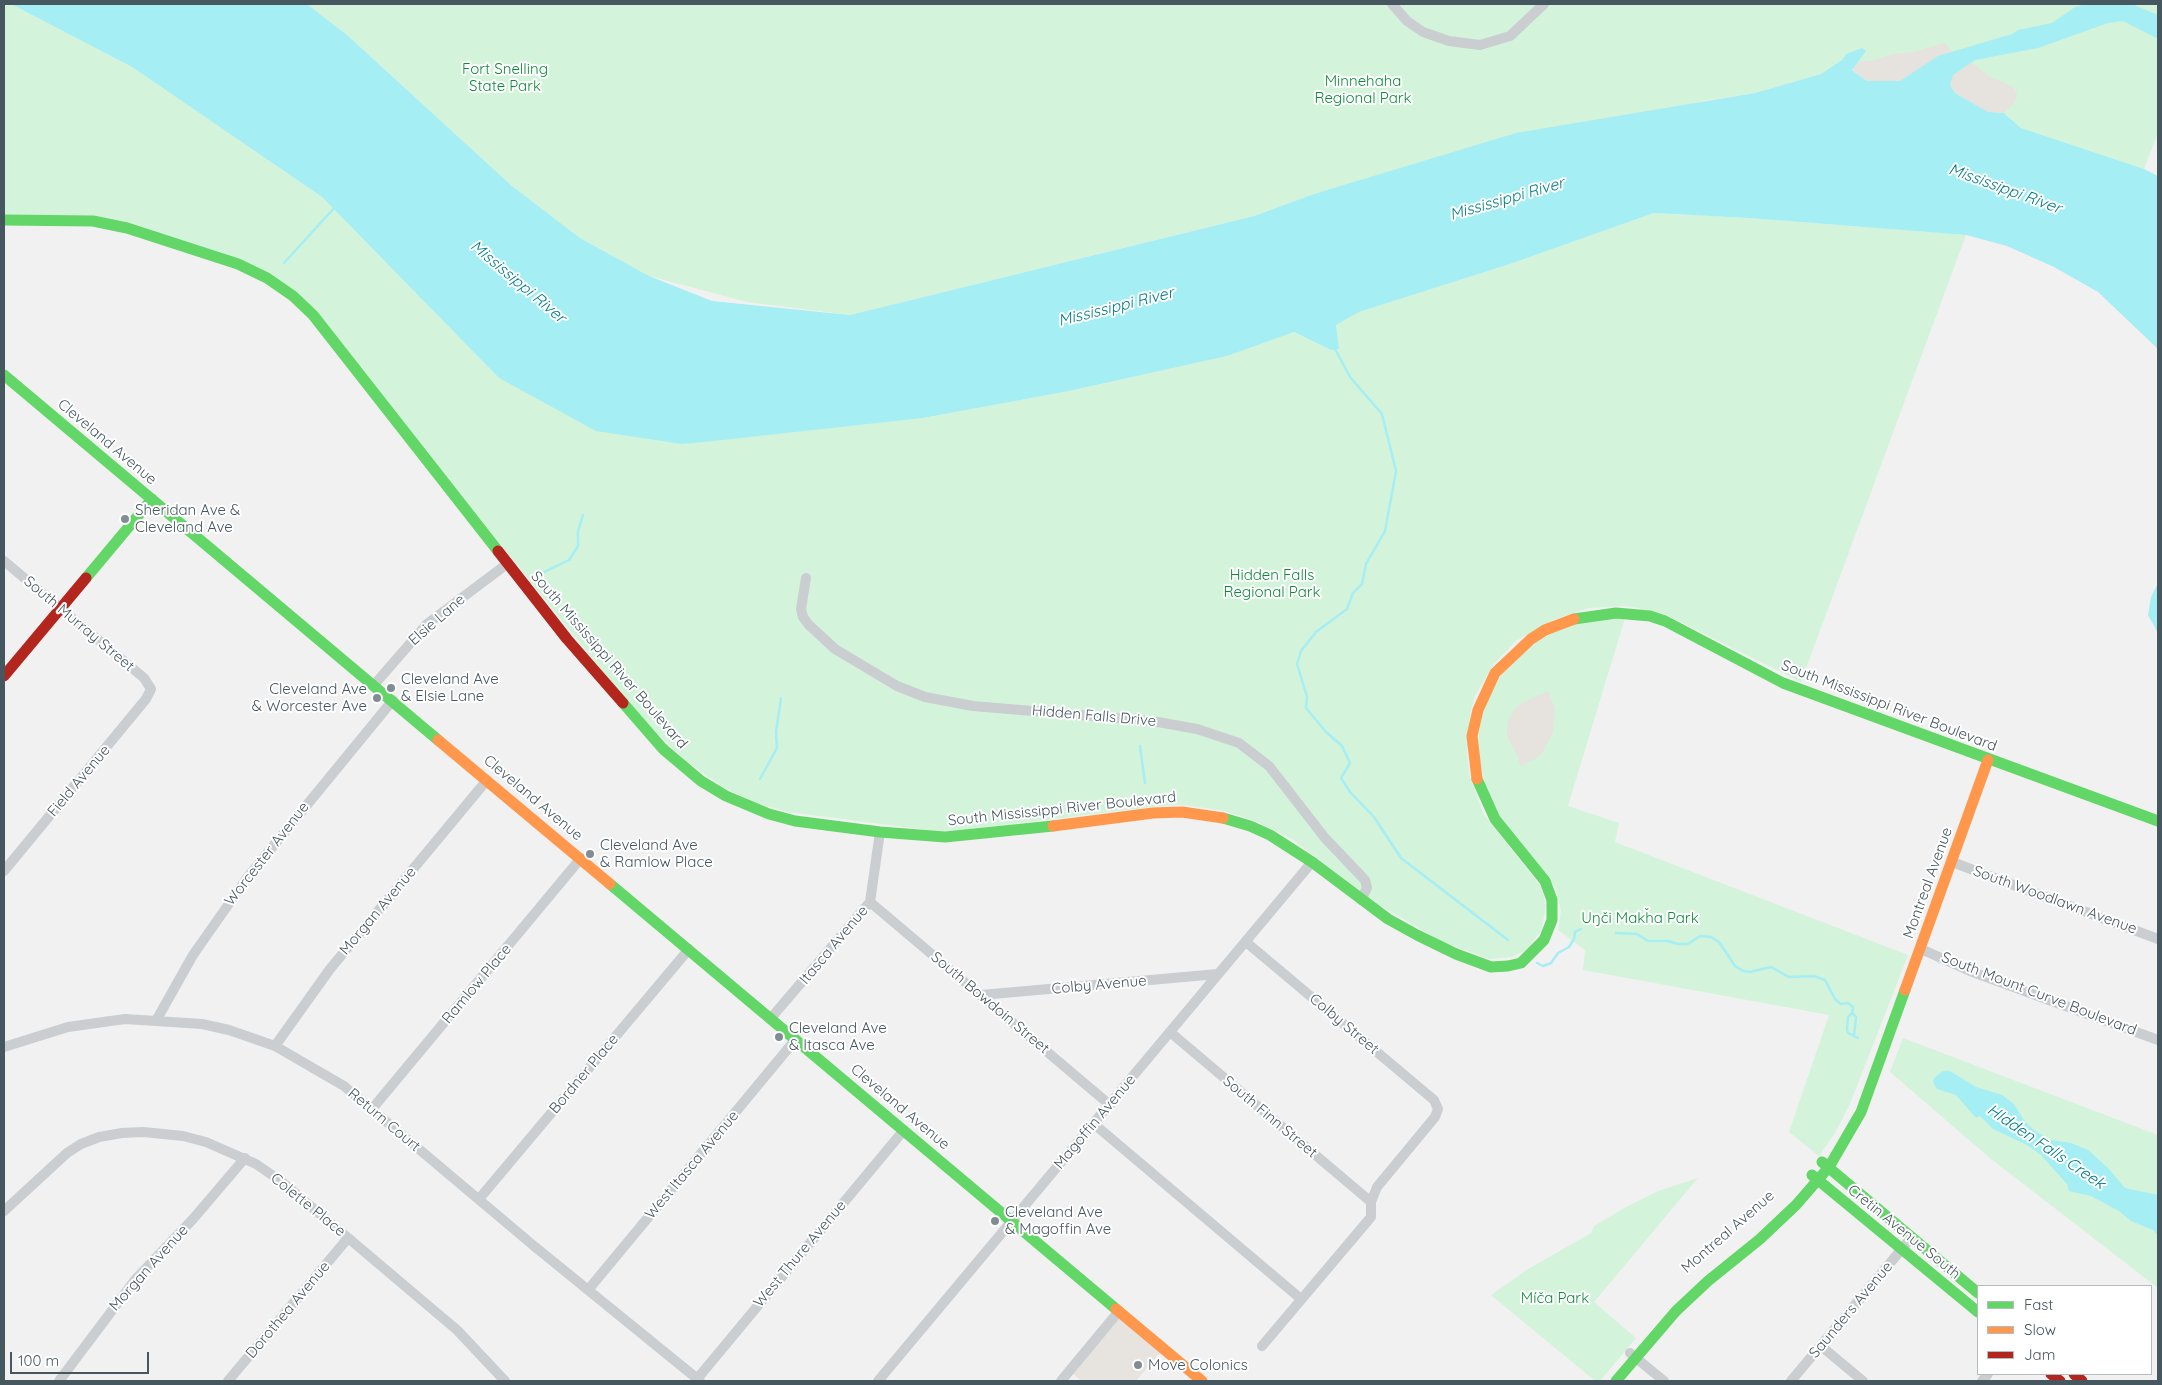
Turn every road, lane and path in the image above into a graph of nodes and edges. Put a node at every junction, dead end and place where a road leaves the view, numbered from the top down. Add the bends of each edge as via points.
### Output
1 (1392, 4) edge
2 (1544, 4) edge
3 (4, 220) edge
4 (4, 374) edge
5 (152, 499) junction
6 (4, 561) edge
7 (507, 564) junction
8 (806, 578) dead end
9 (60, 608) junction
10 (4, 676) edge
11 (374, 684) junction
12 (151, 689) joint
13 (393, 700) junction
14 (1988, 760) junction
15 (487, 780) junction
16 (2158, 821) edge
17 (880, 832) junction
18 (581, 858) junction
19 (1312, 862) junction
20 (1952, 862) junction
21 (4, 871) edge
22 (1361, 900) junction
23 (870, 902) junction
24 (2158, 938) edge
25 (1246, 942) junction
26 (689, 949) junction
27 (1921, 949) junction
28 (1218, 974) junction
29 (981, 995) junction
30 (771, 1018) junction
31 (157, 1019) junction
32 (1170, 1032) junction
33 (796, 1039) junction
34 (2158, 1040) edge
35 (275, 1046) junction
36 (4, 1047) edge
37 (1110, 1105) junction
38 (372, 1109) junction
39 (1094, 1124) junction
40 (904, 1130) junction
41 (245, 1158) junction
42 (1825, 1164) junction
43 (1814, 1177) junction
44 (479, 1200) junction
45 (1371, 1202) junction
46 (4, 1211) edge
47 (1013, 1222) junction
48 (348, 1238) junction
49 (1911, 1238) junction
50 (1902, 1249) junction
51 (588, 1290) junction
52 (1977, 1293) edge
53 (1301, 1299) junction
54 (1119, 1311) junction
55 (1977, 1311) edge
56 (1262, 1346) dead end
57 (1821, 1346) junction
58 (1633, 1355) junction
59 (698, 1380) edge
60 (59, 1381) edge
61 (228, 1381) edge
62 (505, 1381) edge
63 (878, 1381) edge
64 (1061, 1381) edge
65 (1202, 1381) edge
66 (1605, 1381) edge
67 (1616, 1381) edge
68 (1664, 1381) edge
69 (1791, 1381) edge
70 (1863, 1381) edge

1 - 2 street via 1407,21 1423,32 1456,43 1480,45 1510,36
3 - 7 street, South Mississippi River Boulevard via 93,222 128,228 212,255 267,278 313,315
4 - 5 street, Cleveland Avenue
5 - 9 street
5 - 11 street, Cleveland Avenue
6 - 9 street, South Murray Street
7 - 11 street, Elsie Lane via 428,624
7 - 17 street, South Mississippi River Boulevard via 663,749 702,781 769,814 795,821
8 - 22 street, Hidden Falls Drive via 801,609 809,625 835,648 897,686 925,697 973,706 1152,721 1198,729 1239,743 1269,766 1325,838 1366,880 1367,888
9 - 10 street
9 - 12 street, South Murray Street via 144,678
11 - 13 street, Cleveland Avenue
12 - 21 street, Field Avenue via 146,700
13 - 15 street, Cleveland Avenue
13 - 31 street, Worcester Avenue via 247,878 193,955
14 - 16 street, South Mississippi River Boulevard
14 - 20 street, Montreal Avenue
14 - 22 street, South Mississippi River Boulevard via 1783,683 1665,621 1650,616 1616,613 1579,617 1531,639 1501,667 1483,695 1472,736 1475,771 1484,798 1550,890 1552,920 1544,940 1520,962 1491,967 1417,935
15 - 18 street, Cleveland Avenue
15 - 35 street, Morgan Avenue via 330,969
17 - 19 street, South Mississippi River Boulevard via 970,836 1182,812 1216,816 1250,826
17 - 23 street, Itasca Avenue
18 - 26 street, Cleveland Avenue
18 - 38 street, Ramlow Place
19 - 22 street, South Mississippi River Boulevard
19 - 25 street, Magoffin Avenue
20 - 24 street, South Woodlawn Avenue
20 - 27 street, Montreal Avenue
23 - 29 street, South Bowdoin Street
23 - 30 street, Itasca Avenue
25 - 28 street, Magoffin Avenue
25 - 45 street, Colby Street via 1434,1100 1438,1109 1435,1117 1377,1187
26 - 30 street, Cleveland Avenue
26 - 44 street, Bordner Place
27 - 34 street, South Mount Curve Boulevard via 1970,971
27 - 42 street, Montreal Avenue via 1861,1112
28 - 29 street, Colby Avenue
28 - 32 street, Magoffin Avenue
29 - 37 street, South Bowdoin Street
30 - 33 street, Cleveland Avenue
31 - 35 street, Return Court via 229,1030
31 - 36 street, Return Court via 96,1022 49,1032
32 - 37 street, Magoffin Avenue
32 - 45 street, South Finn Street
33 - 40 street, Cleveland Avenue
33 - 51 street, West Itasca Avenue
35 - 38 street, Return Court via 321,1071
37 - 39 street, Magoffin Avenue
38 - 44 street, Return Court
39 - 47 street, Magoffin Avenue
39 - 53 street
40 - 47 street, Cleveland Avenue
40 - 59 street, West Thure Avenue
41 - 46 street, Colette Place via 183,1136 143,1132 99,1137 67,1153
41 - 48 street, Colette Place via 282,1182
41 - 60 street, Morgan Avenue via 135,1280
42 - 43 street, Montreal Avenue
42 - 49 street, Cretin Avenue South
43 - 50 street, Cretin Avenue South
43 - 58 street, Montreal Avenue via 1796,1205 1760,1239 1708,1280
44 - 51 street, Return Court
45 - 53 street via 1371,1216
47 - 54 street, Cleveland Avenue
47 - 63 street, Magoffin Avenue
48 - 61 street, Dorothea Avenue
48 - 62 street, Colette Place via 457,1330
49 - 50 street, Saunders Avenue
49 - 52 street, Cretin Avenue South
50 - 55 street, Cretin Avenue South
50 - 57 street, Saunders Avenue
51 - 59 street, Return Court
53 - 56 street
54 - 64 street
54 - 65 street, Cleveland Avenue
57 - 69 street, Saunders Avenue
57 - 70 street
58 - 66 street, Montreal Avenue
58 - 67 street, Montreal Avenue
58 - 68 street

